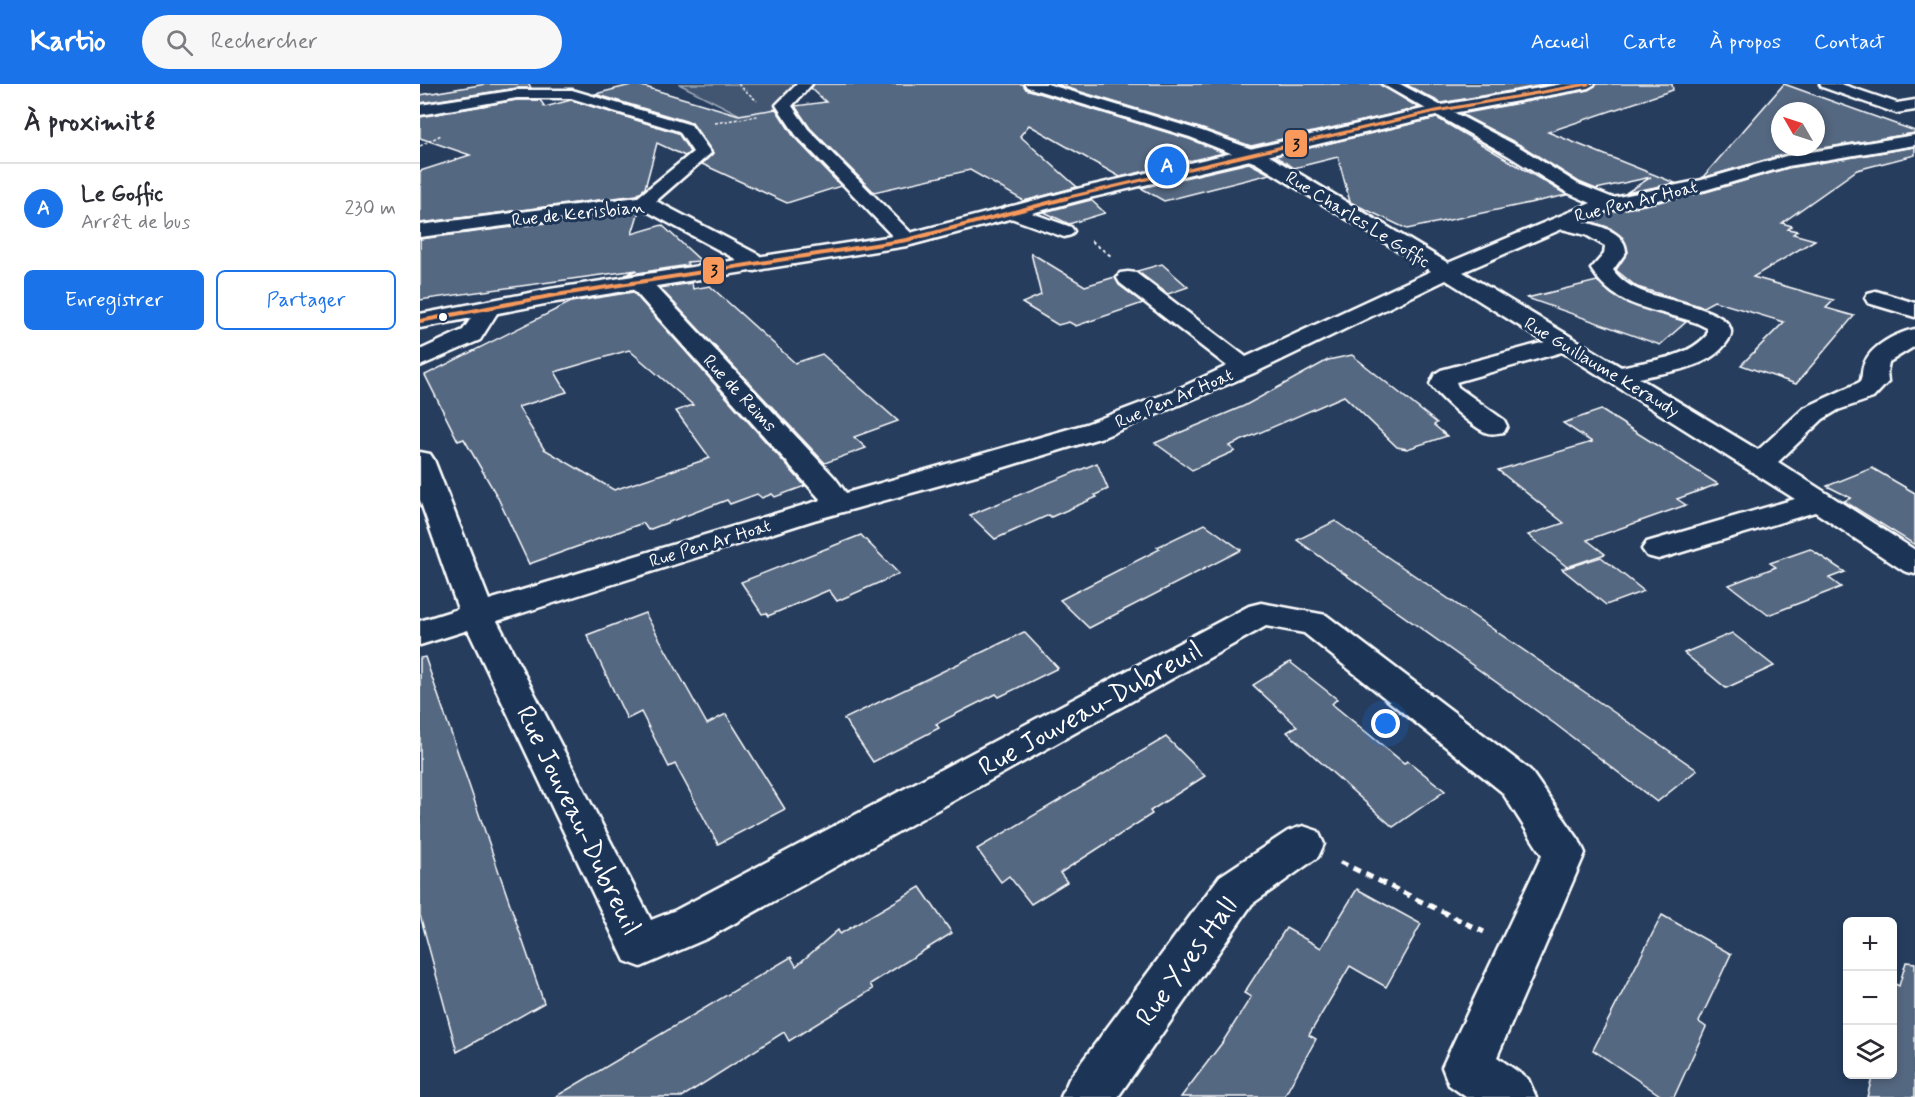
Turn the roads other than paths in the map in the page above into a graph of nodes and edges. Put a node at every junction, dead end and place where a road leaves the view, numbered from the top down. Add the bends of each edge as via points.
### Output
1 (805, 84) edge
2 (1032, 84) edge
3 (1389, 84) edge
4 (1588, 84) edge
5 (1827, 84) edge
6 (1915, 105) edge
7 (420, 110) edge
8 (1436, 111) junction
9 (1915, 140) edge
10 (1251, 154) junction
11 (644, 202) junction
12 (1611, 204) junction
13 (1012, 212) junction
14 (1559, 222) junction
15 (420, 231) edge
16 (1064, 231) road end
17 (907, 240) junction
18 (755, 265) junction
19 (1445, 272) junction
20 (1128, 278) road end
21 (640, 283) junction
22 (1876, 298) dead end
23 (488, 310) junction
24 (1915, 310) edge
25 (420, 321) edge
26 (1915, 336) edge
27 (1564, 344) junction
28 (420, 359) edge
29 (1245, 368) junction
30 (1616, 376) junction
31 (1494, 426) dead end
32 (420, 460) edge
33 (1758, 462) junction
34 (1820, 501) junction
35 (839, 504) junction
36 (1658, 549) dead end
37 (1915, 564) edge
38 (477, 614) junction
39 (420, 633) edge
40 (1304, 844) road end
41 (1087, 1097) edge
42 (1509, 1097) edge

1 - 17 street via 784,105 790,116
2 - 10 street, Rue Charles Le Goffic
3 - 8 street
4 - 8 street
5 - 6 street via 1896,108
7 - 11 street via 517,94 572,94 685,128 702,153
8 - 10 street
8 - 12 street via 1515,152 1572,188
9 - 12 street, Rue Pen Ar Hoat via 1786,160 1705,184
10 - 13 street
10 - 19 street, Rue Charles Le Goffic
11 - 15 street, Rue de Kerisbian
11 - 18 street, Rue de Kerisbian via 752,259
12 - 14 street, Rue Pen Ar Hoat
13 - 16 street
13 - 17 street
14 - 19 street, Rue Pen Ar Hoat
14 - 30 street via 1613,241 1616,253 1602,269 1605,278 1619,289 1719,325 1719,336 1701,354
17 - 18 street
18 - 21 street
19 - 27 street, Rue Guillaume Keraudy
19 - 29 street, Rue Pen Ar Hoat
20 - 29 street
21 - 23 street
21 - 35 street, Rue de Reims
22 - 24 street
23 - 25 street
23 - 28 street via 472,335
26 - 33 street via 1877,358 1875,382 1868,391 1824,408
27 - 30 street, Rue Guillaume Keraudy
27 - 31 street via 1444,379 1449,392
29 - 35 street, Rue Pen Ar Hoat via 1096,429
30 - 33 street, Rue Guillaume Keraudy
32 - 38 street
33 - 34 street, Rue Guillaume Keraudy
34 - 36 street
34 - 37 street, Rue Guillaume Keraudy
35 - 38 street, Rue Pen Ar Hoat
38 - 39 street, Rue Pen Ar Hoat
38 - 42 street, Rue Jouveau-Dubreuil via 641,946 692,924 1261,615 1314,623 1516,781 1563,853 1467,1067
40 - 41 street, Rue Yves Hall via 1236,890

